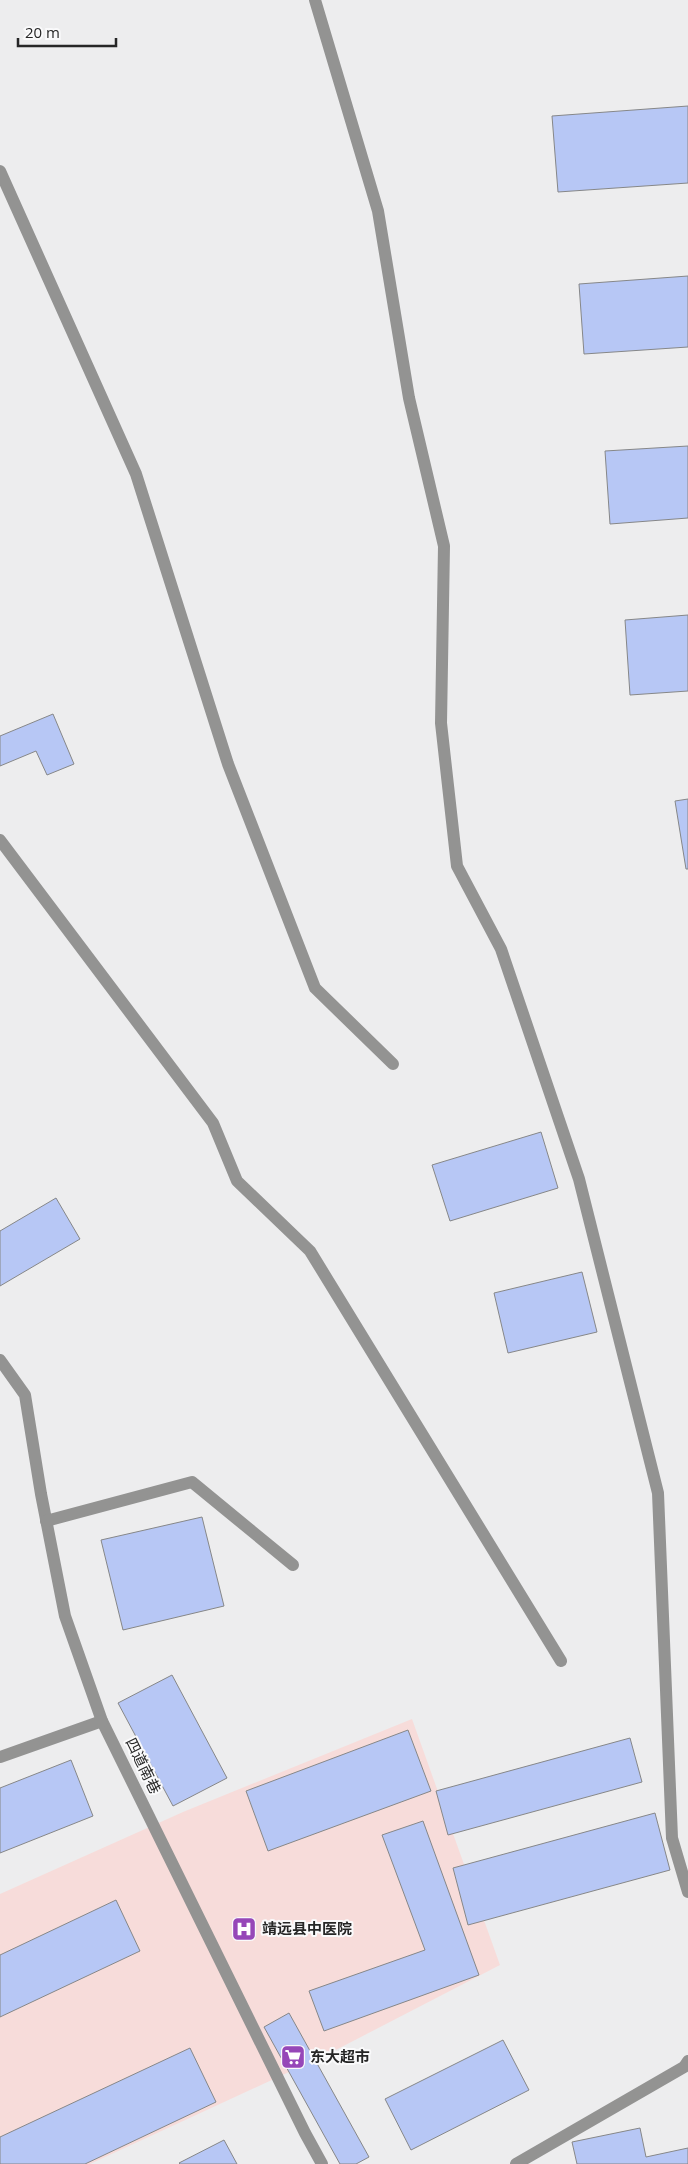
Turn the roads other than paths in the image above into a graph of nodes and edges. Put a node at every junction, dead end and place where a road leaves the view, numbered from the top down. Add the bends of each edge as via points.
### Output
1 (315, 0) edge
2 (0, 171) edge
3 (0, 840) edge
4 (393, 1064) dead end
5 (0, 1360) edge
6 (46, 1521) junction
7 (293, 1565) dead end
8 (561, 1661) dead end
9 (102, 1721) junction
10 (0, 1757) edge
11 (688, 1892) edge
12 (688, 2062) edge
13 (322, 2164) edge
14 (516, 2164) edge

1 - 11 street via 378,211 409,398 444,546 440,723 457,866 501,949 579,1179 658,1493 672,1838
2 - 4 street via 136,474 228,764 315,988
3 - 8 street via 213,1123 237,1181 310,1251
5 - 6 street, 四道南巷 via 24,1395
6 - 7 street via 192,1482
6 - 9 street, 四道南巷 via 65,1616
9 - 10 street
9 - 13 street, 四道南巷
12 - 14 street

